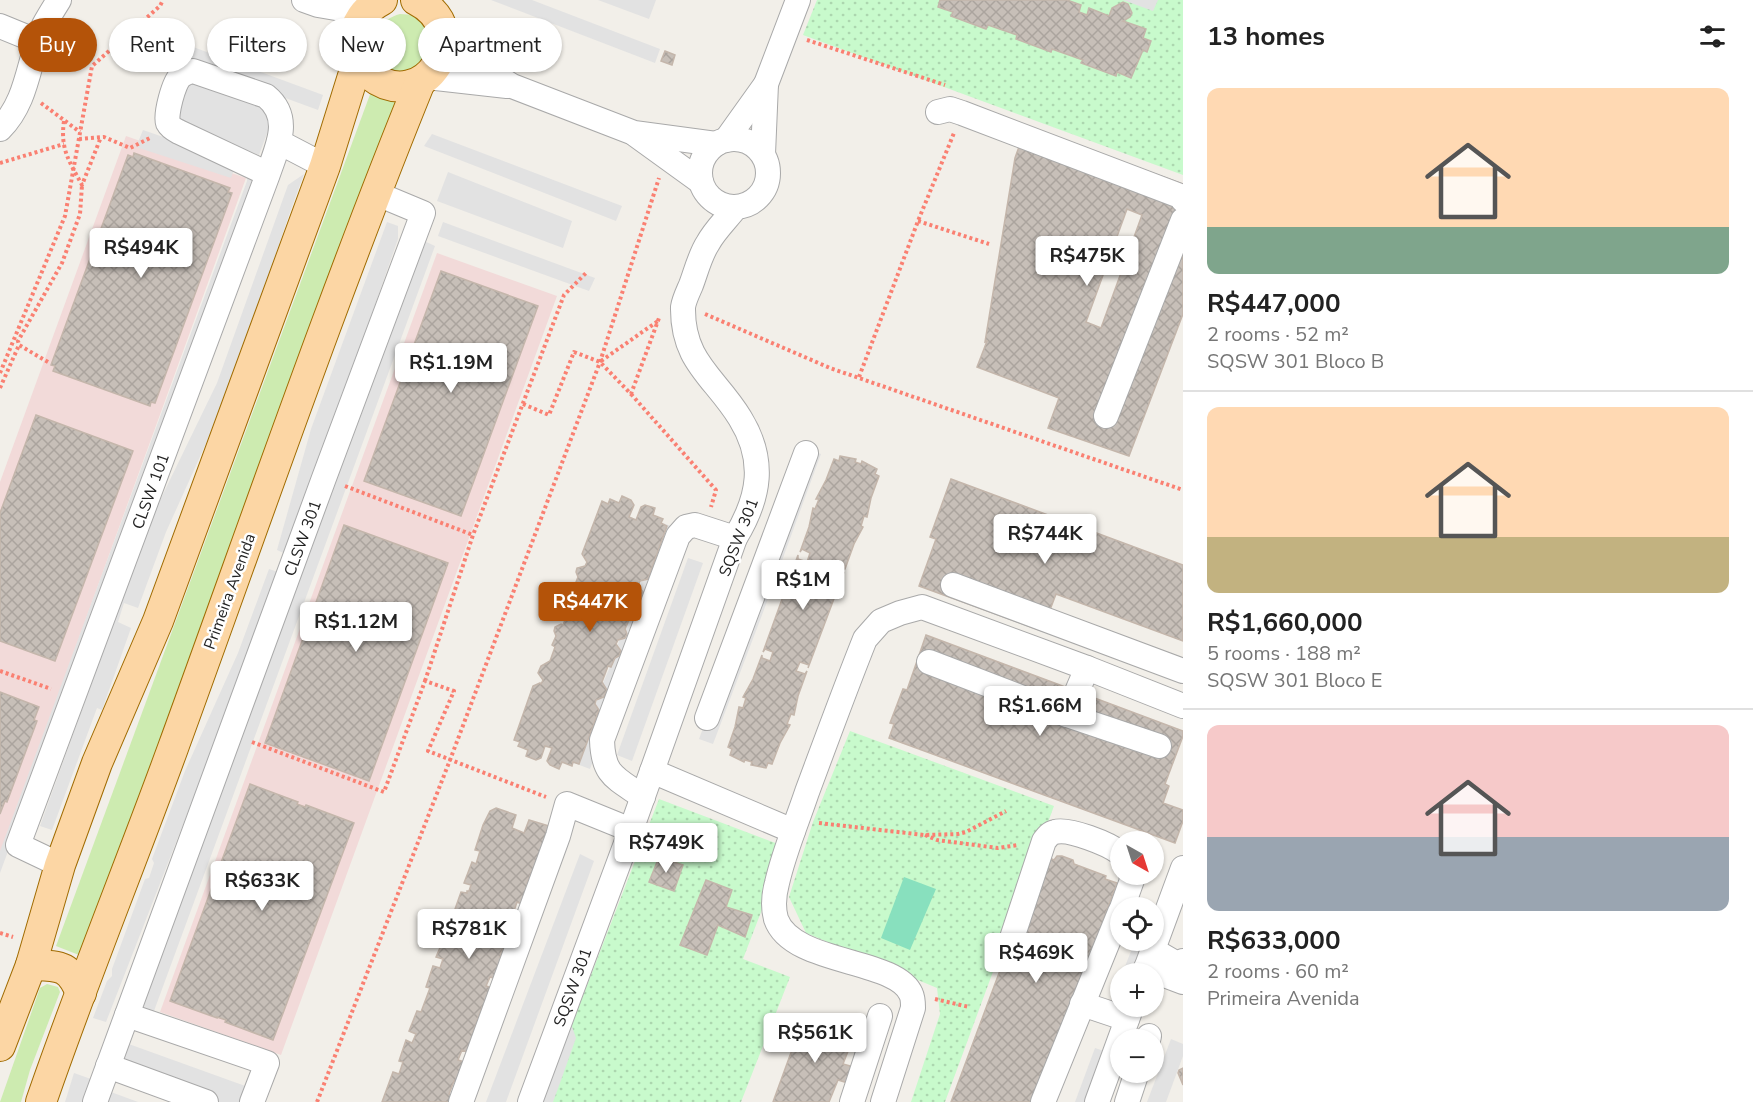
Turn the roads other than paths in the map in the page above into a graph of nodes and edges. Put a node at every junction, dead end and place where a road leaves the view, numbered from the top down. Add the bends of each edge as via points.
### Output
1 (42, 0) edge
2 (59, 0) edge
3 (798, 0) edge
4 (311, 2) edge
5 (429, 4) edge
6 (374, 6) edge
7 (41, 18) edge
8 (49, 18) edge
9 (333, 18) edge
10 (364, 18) edge
11 (436, 18) edge
12 (0, 26) edge
13 (18, 30) edge
14 (29, 72) edge
15 (350, 72) edge
16 (365, 72) edge
17 (430, 72) edge
18 (490, 72) edge
19 (423, 79) junction
20 (766, 84) junction
21 (512, 86) junction
22 (938, 112) dead end
23 (0, 129) edge
24 (634, 133) junction
25 (279, 142) junction
26 (721, 142) junction
27 (763, 154) junction
28 (325, 166) junction
29 (268, 174) junction
30 (705, 189) junction
31 (375, 193) junction
32 (1183, 200) edge
33 (736, 207) junction
34 (1183, 220) edge
35 (707, 243) junction
36 (1106, 416) dead end
37 (806, 453) dead end
38 (735, 538) junction
39 (954, 585) dead end
40 (707, 618) junction
41 (740, 627) junction
42 (929, 662) dead end
43 (1087, 668) junction
44 (1183, 671) edge
45 (1183, 706) edge
46 (1067, 715) junction
47 (707, 718) dead end
48 (1159, 746) dead end
49 (652, 771) junction
50 (643, 798) junction
51 (795, 826) junction
52 (631, 830) junction
53 (1110, 846) edge
54 (60, 865) junction
55 (1183, 868) edge
56 (1110, 936) edge
57 (1008, 950) dead end
58 (1183, 961) edge
59 (1148, 963) edge
60 (1164, 964) edge
61 (30, 965) junction
62 (1164, 972) edge
63 (1183, 982) edge
64 (81, 993) junction
65 (1082, 1004) junction
66 (1110, 1009) edge
67 (127, 1015) junction
68 (880, 1016) dead end
69 (1129, 1017) edge
70 (0, 1046) edge
71 (108, 1066) junction
72 (862, 1074) junction
73 (1134, 1083) edge
74 (885, 1097) edge
75 (1099, 1097) edge
76 (41, 1102) edge
77 (95, 1102) edge
78 (206, 1102) edge
79 (252, 1102) edge
80 (461, 1102) edge
81 (530, 1102) edge
82 (852, 1102) edge
83 (1043, 1102) edge
84 (1128, 1102) edge

1 - 7 street
2 - 8 street
3 - 20 street
4 - 6 street
4 - 9 street
5 - 11 main road
6 - 10 main road
12 - 13 street
14 - 23 street via 10,119
15 - 28 main road
16 - 19 main road via 391,86 406,86
17 - 19 main road, Primeira Avenida
18 - 21 street
19 - 21 street
19 - 31 main road, Primeira Avenida
20 - 26 street
20 - 27 street
21 - 24 street
22 - 32 street via 950,109 962,113
24 - 26 street
24 - 30 street
25 - 28 street
25 - 29 street, CLSW 101
25 - 29 street, CLSW 101 via 280,113 266,96 193,71 178,78 168,110 171,127
26 - 27 street via 747,141
26 - 30 street via 702,160 700,171
27 - 33 street via 767,183 755,200
28 - 54 main road via 158,621
29 - 54 street, CLSW 101 via 18,845
30 - 33 street via 721,205
30 - 35 street, SQSW 301
31 - 64 main road, Primeira Avenida
31 - 67 street, CLSW 301 via 423,213
33 - 35 street, SQSW 301
34 - 36 street
35 - 38 street, SQSW 301 via 683,304 685,327 696,360 739,417 757,459 757,484 751,508
37 - 41 street
38 - 40 street, SQSW 301
38 - 50 street via 695,525 686,527 678,536 602,740 602,756 609,773
39 - 44 street
40 - 41 street
40 - 49 street, SQSW 301
41 - 47 street
42 - 46 street
43 - 45 street
43 - 46 street
43 - 51 street via 922,607 881,621 865,639
46 - 48 street
49 - 50 street, SQSW 301
49 - 51 street
50 - 52 street, SQSW 301
51 - 74 street via 776,884 774,903 784,933 798,944 891,976 911,994 913,1008
52 - 80 street via 567,804
52 - 81 street, SQSW 301
53 - 57 street via 1064,831 1054,832 1044,841
54 - 61 main road
55 - 59 street
56 - 65 street
58 - 60 street
61 - 64 main road via 64,970 74,977
61 - 70 main road
62 - 63 street
64 - 76 main road, Primeira Avenida
65 - 66 street
65 - 83 street
67 - 71 street, CLSW 301
67 - 79 street via 267,1063
68 - 72 street
69 - 75 street
71 - 77 street, CLSW 301
71 - 78 street
72 - 74 street
72 - 82 street
73 - 84 street
75 - 84 street

